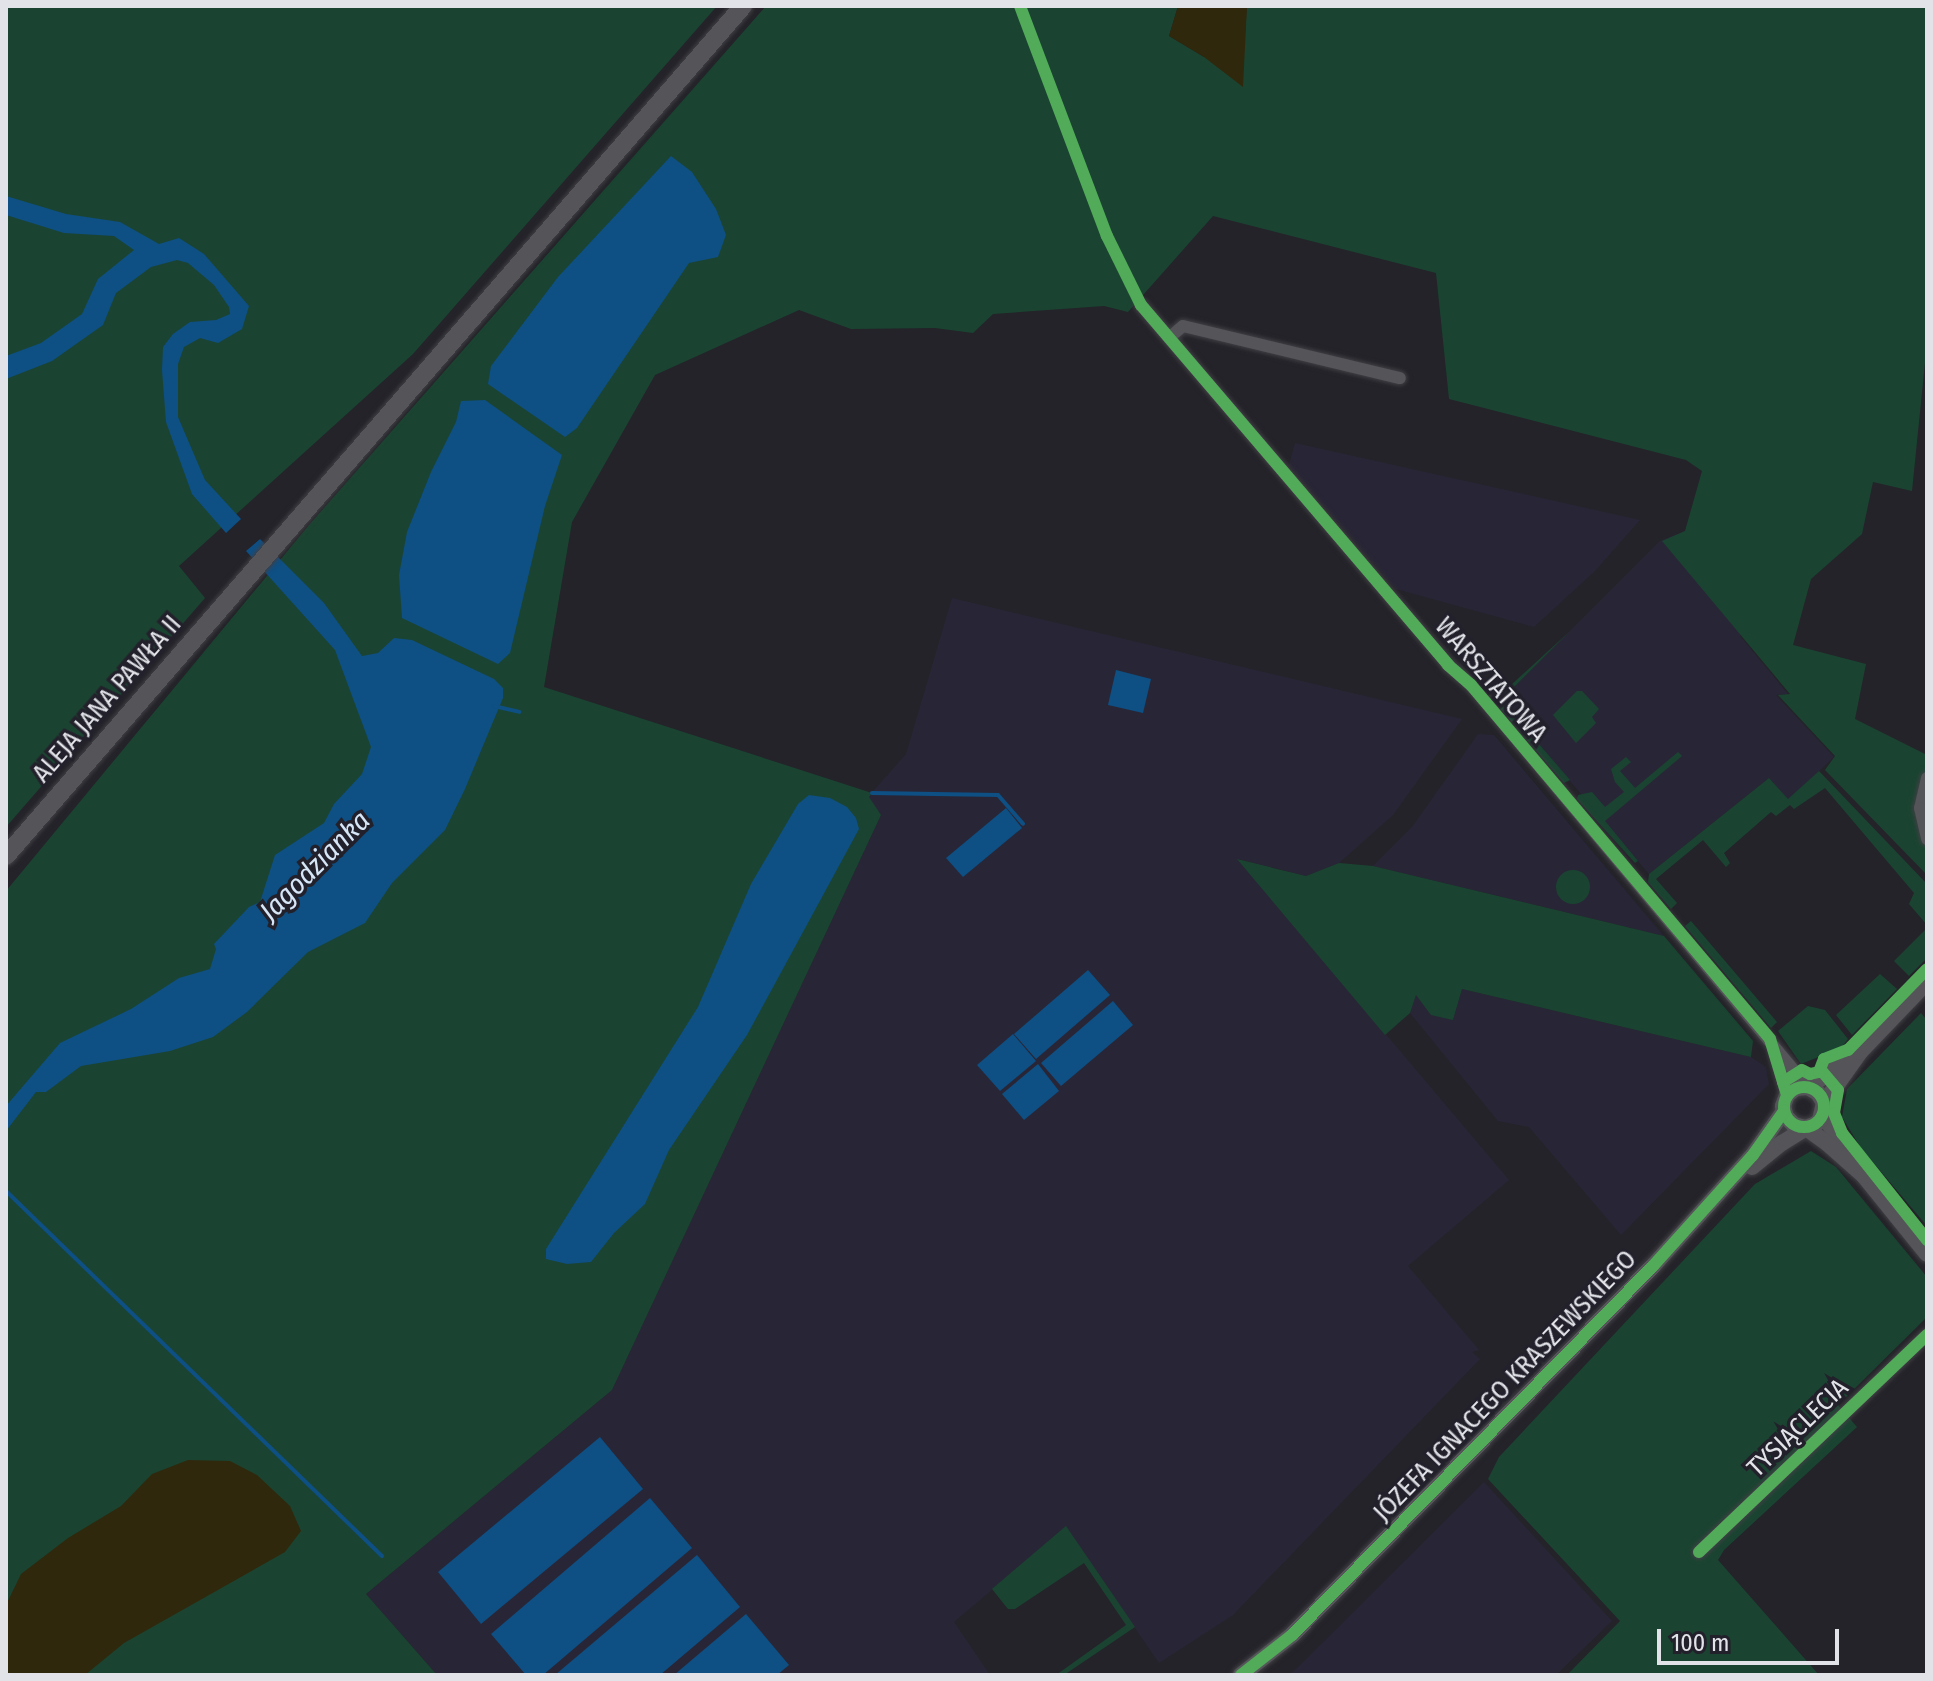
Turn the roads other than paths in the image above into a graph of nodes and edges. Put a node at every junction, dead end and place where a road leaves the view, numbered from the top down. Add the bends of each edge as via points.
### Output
1 (743, 6) edge
2 (1141, 305) dead end
3 (1169, 338) junction
4 (1400, 378) dead end
5 (1927, 778) edge
6 (1927, 839) edge
7 (6, 856) edge
8 (1927, 982) edge
9 (1770, 1039) junction
10 (1860, 1052) junction
11 (1808, 1087) junction
12 (1786, 1103) junction
13 (1824, 1109) junction
14 (1806, 1128) junction
15 (1864, 1176) junction
16 (1715, 1200) junction
17 (1927, 1254) edge
18 (1927, 1335) edge
19 (1699, 1552) dead end
20 (1241, 1675) edge

1 - 7 main road, ALEJA JANA PAWŁA II
2 - 3 street, WARSZTATOWA
3 - 4 street via 1183,326
3 - 9 street, WARSZTATOWA
5 - 6 street via 1920,808
8 - 10 street
9 - 11 street, WARSZTATOWA
9 - 12 street, WARSZTATOWA
10 - 11 street
10 - 13 street
11 - 12 street via 1796,1088
11 - 13 street via 1818,1093
12 - 14 street via 1794,1125
12 - 16 street, JÓZEFA IGNACEGO KRASZEWSKIEGO
13 - 14 street via 1816,1124
13 - 15 street
14 - 15 street
14 - 16 street, JÓZEFA IGNACEGO KRASZEWSKIEGO
15 - 17 street
16 - 20 street, JÓZEFA IGNACEGO KRASZEWSKIEGO via 1292,1635
18 - 19 street, TYSIĄCLECIA

